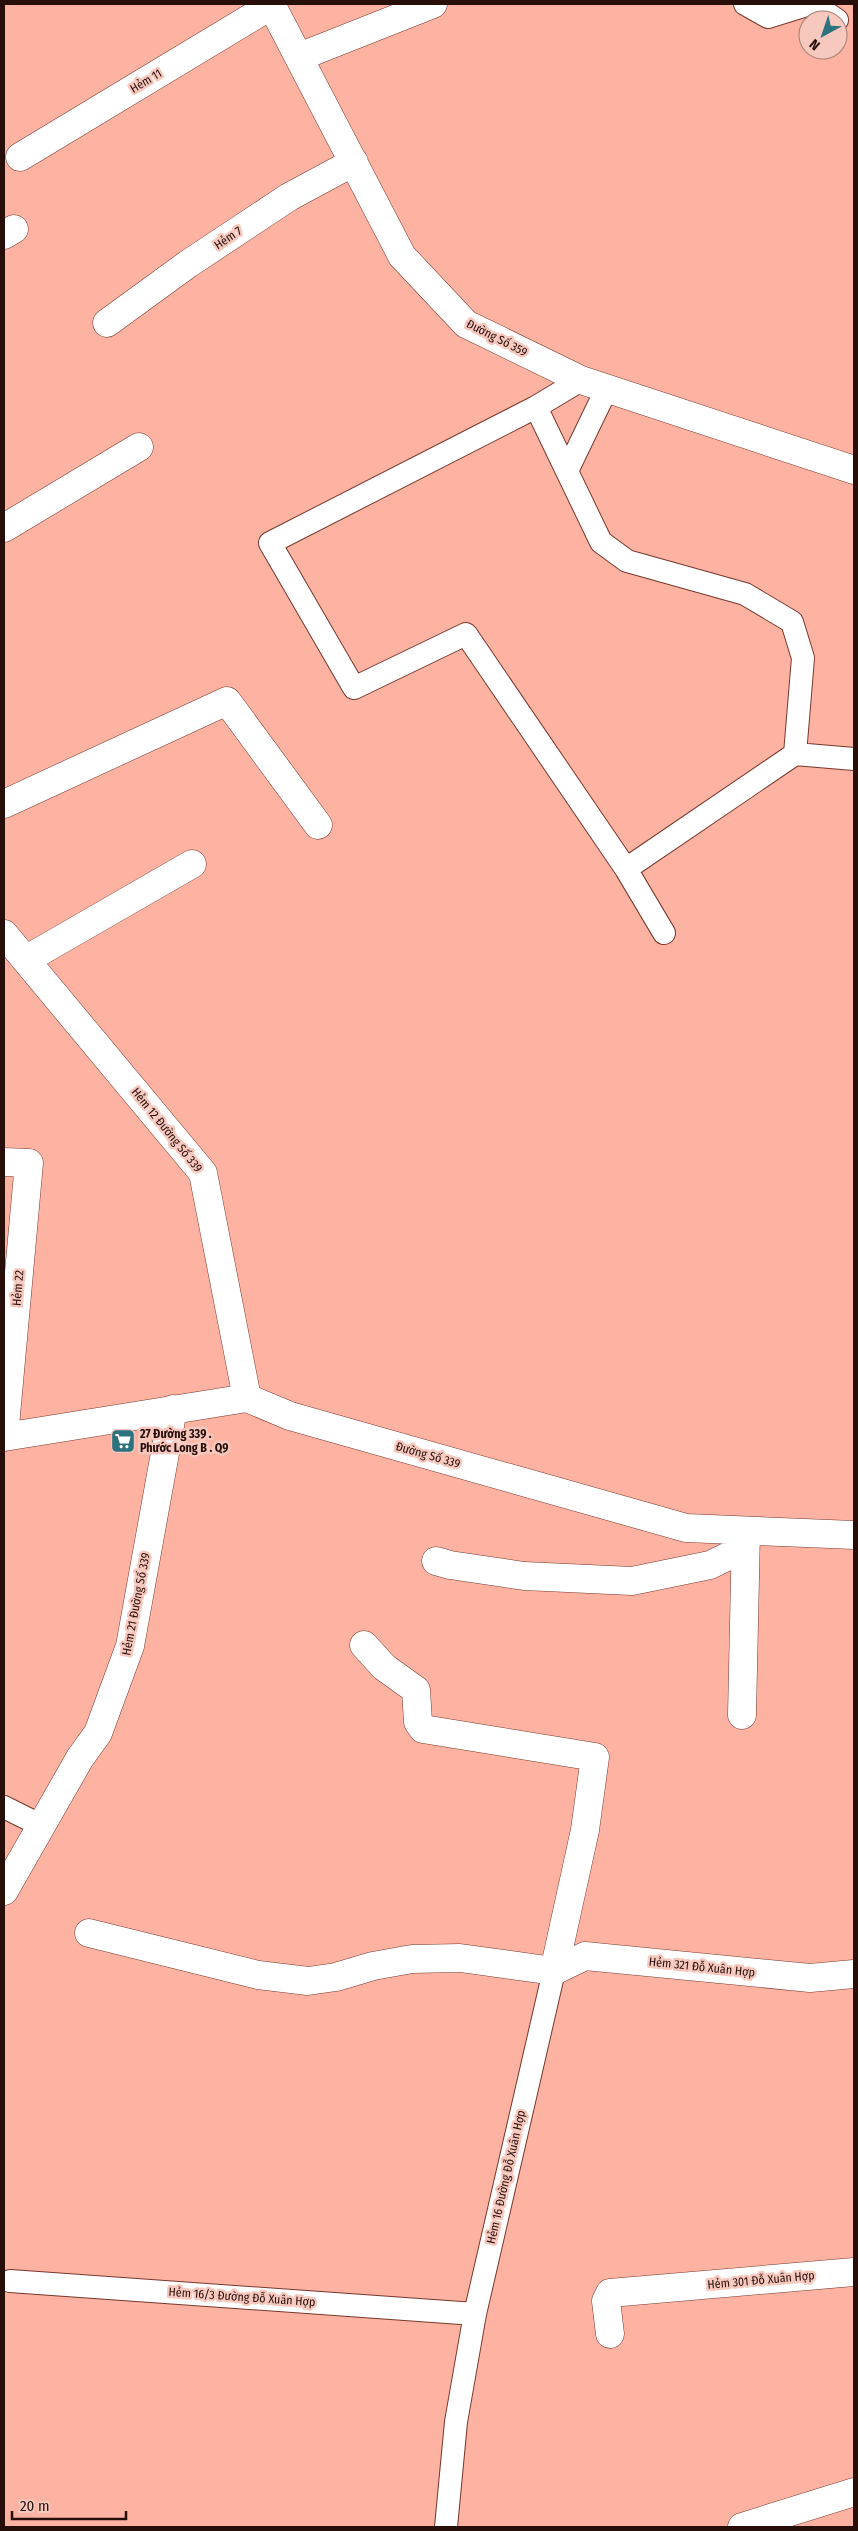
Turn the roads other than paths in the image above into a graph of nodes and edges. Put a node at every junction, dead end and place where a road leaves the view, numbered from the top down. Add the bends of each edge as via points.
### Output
1 (272, 4) edge
2 (433, 4) edge
3 (745, 4) edge
4 (810, 4) edge
5 (299, 57) junction
6 (20, 157) dead end
7 (354, 162) junction
8 (107, 323) dead end
9 (581, 380) junction
10 (607, 388) junction
11 (536, 407) junction
12 (139, 447) dead end
13 (854, 470) edge
14 (567, 471) junction
15 (4, 528) edge
16 (794, 754) junction
17 (854, 759) edge
18 (4, 804) edge
19 (318, 825) dead end
20 (192, 864) dead end
21 (626, 870) junction
22 (664, 933) dead end
23 (4, 934) edge
24 (27, 959) junction
25 (4, 1162) edge
26 (248, 1398) junction
27 (173, 1409) junction
28 (4, 1437) edge
29 (854, 1535) edge
30 (746, 1539) junction
31 (436, 1561) dead end
32 (364, 1645) dead end
33 (742, 1715) dead end
34 (4, 1807) edge
35 (42, 1826) junction
36 (4, 1891) edge
37 (89, 1933) dead end
38 (554, 1971) junction
39 (854, 1974) edge
40 (854, 2272) edge
41 (10, 2281) dead end
42 (475, 2314) junction
43 (610, 2334) dead end
44 (854, 2492) edge
45 (446, 2527) edge
46 (742, 2527) edge

1 - 5 street, Đường Số 359
1 - 6 street, Hẻm 11
2 - 5 street
3 - 4 lane via 768,17
5 - 7 street, Đường Số 359
7 - 8 street, Hẻm 7 via 289,197
7 - 9 street, Đường Số 359 via 402,256 466,324
9 - 10 street, Đường Số 359
9 - 11 lane
10 - 13 street, Đường Số 359
10 - 14 lane
11 - 14 lane
11 - 21 lane via 270,543 354,688 466,634
12 - 15 street
14 - 16 lane via 601,542 627,561 745,594 792,622 803,658
16 - 17 lane
16 - 21 lane
18 - 19 street via 227,701
20 - 24 street
21 - 22 lane
23 - 24 street, Hẻm 12 Đường Số 339
24 - 26 street, Hẻm 12 Đường Số 339 via 203,1173
25 - 28 street, Hẻm 22 via 29,1164
26 - 27 street
26 - 30 street, Đường Số 339 via 290,1416 686,1528
27 - 28 street
27 - 35 street, Hẻm 21 Đường Số 339 via 130,1646 98,1732
29 - 30 street, Đường Số 339
30 - 31 street via 710,1565 632,1581 524,1576
30 - 33 street
32 - 38 street, Hẻm 16 Đường Đỗ Xuân Hợp via 384,1667 416,1690 418,1722 423,1729 596,1758 585,1830
34 - 35 lane
35 - 36 street, Hẻm 21 Đường Số 339
37 - 38 street via 258,1976 308,1980 336,1977 412,1959 460,1958
38 - 39 street, Hẻm 321 Đỗ Xuân Hợp via 585,1956 810,1978
38 - 42 lane, Hẻm 16 Đường Đỗ Xuân Hợp
40 - 43 street, Hẻm 301 Đỗ Xuân Hợp via 610,2293 606,2301
41 - 42 lane, Hẻm 16/3 Đường Đỗ Xuân Hợp
42 - 45 lane, Hẻm 16 Đường Đỗ Xuân Hợp via 456,2422
44 - 46 street

